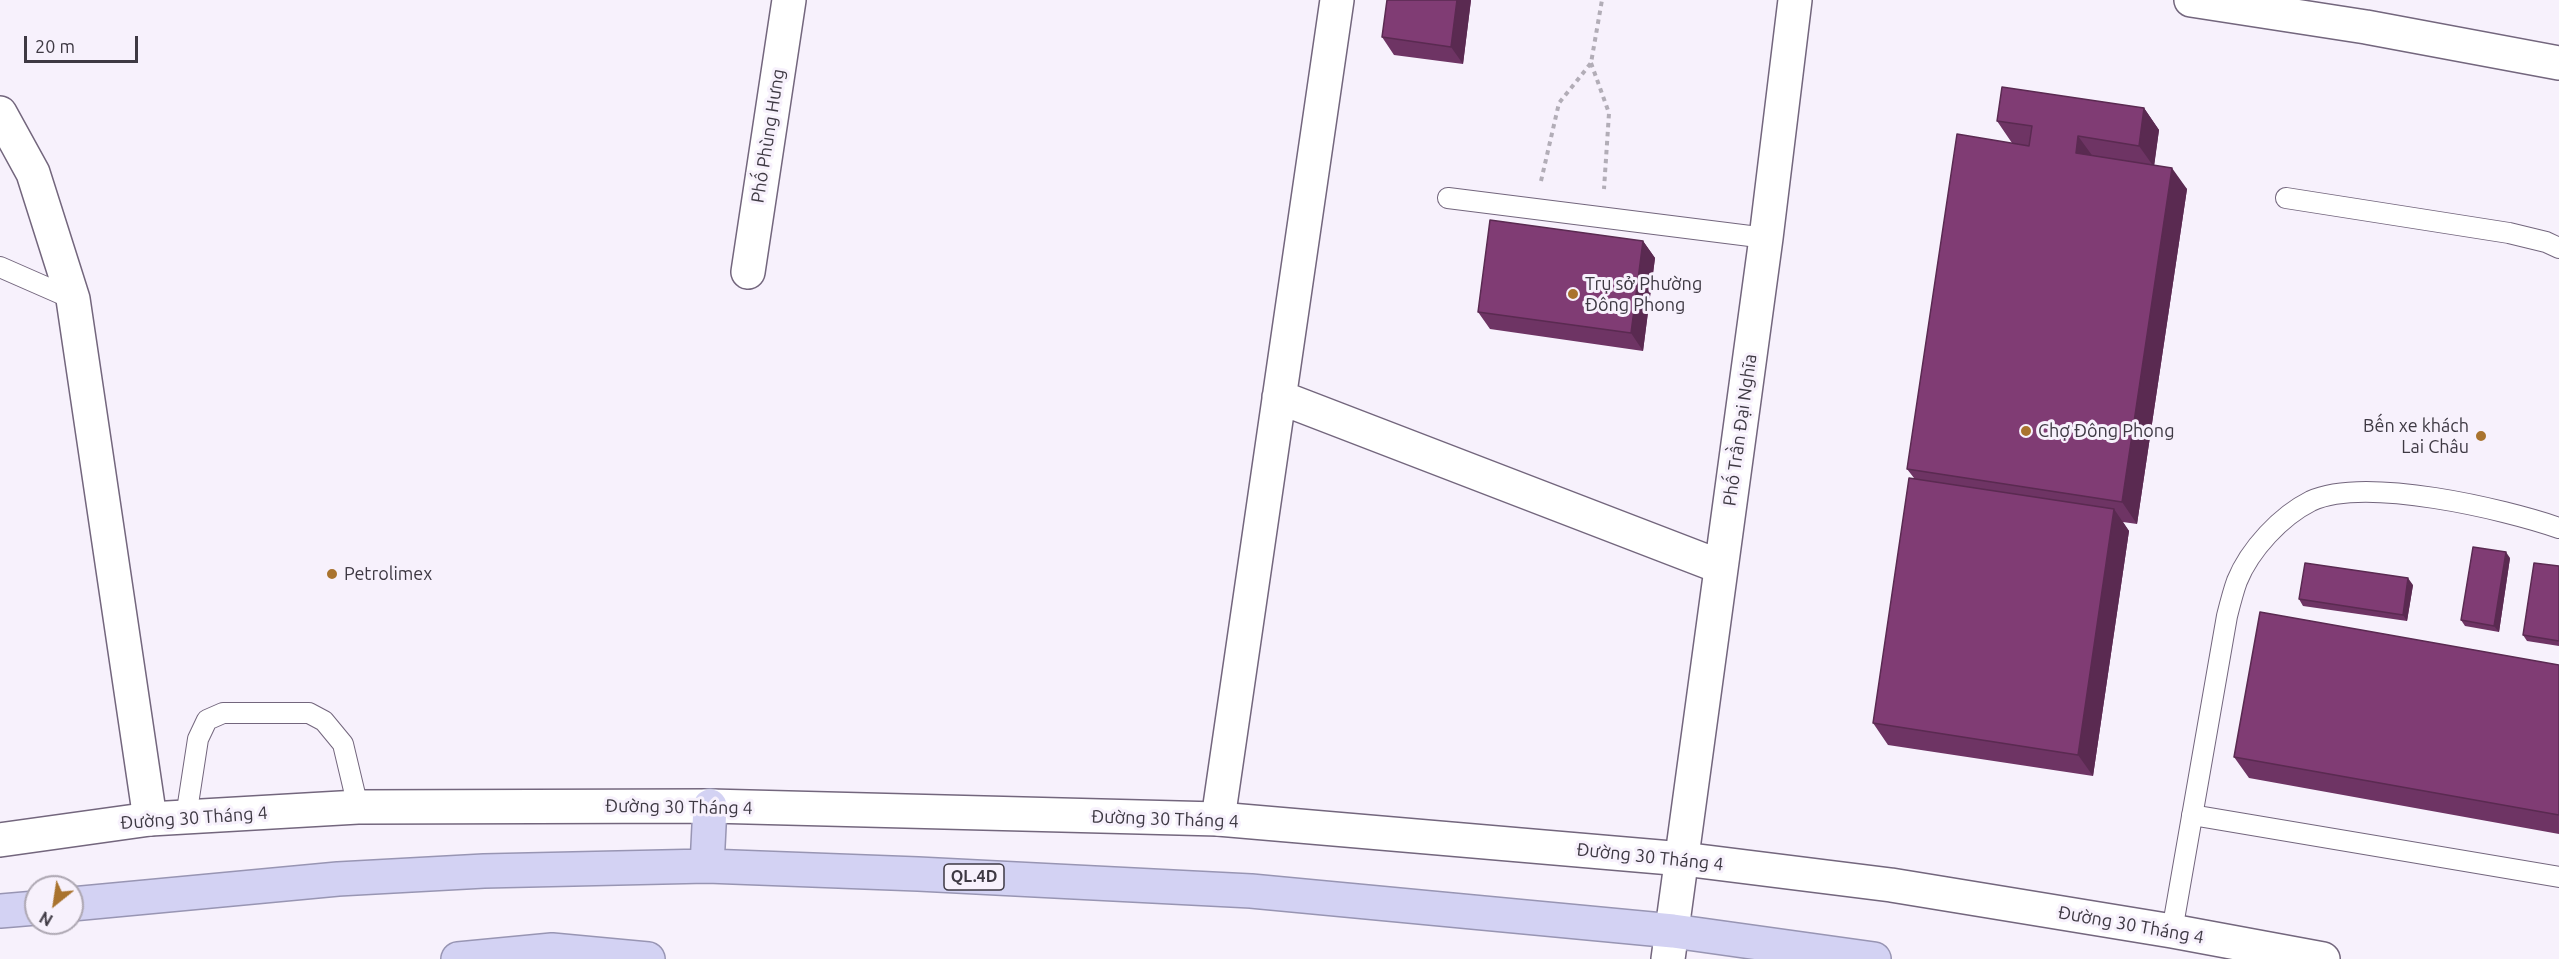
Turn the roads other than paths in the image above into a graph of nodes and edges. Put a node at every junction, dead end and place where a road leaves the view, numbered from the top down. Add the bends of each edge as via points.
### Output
1 (789, 0) edge
2 (1337, 0) edge
3 (1795, 0) edge
4 (2191, 0) edge
5 (2559, 63) edge
6 (0, 113) edge
7 (1448, 198) dead end
8 (2286, 198) dead end
9 (1766, 238) junction
10 (2559, 248) edge
11 (0, 267) edge
12 (748, 272) dead end
13 (73, 299) junction
14 (1279, 397) junction
15 (2559, 528) edge
16 (1721, 567) junction
17 (710, 806) junction
18 (358, 807) junction
19 (2192, 815) junction
20 (186, 817) junction
21 (150, 819) junction
22 (1218, 819) junction
23 (0, 840) edge
24 (1683, 859) junction
25 (707, 866) junction
26 (2559, 877) edge
27 (84, 903) edge
28 (24, 909) edge
29 (0, 911) edge
30 (2172, 931) junction
31 (1670, 945) edge
32 (458, 959) edge
33 (648, 959) edge
34 (1874, 959) edge
35 (2323, 959) edge

1 - 12 street, Phố Phùng Hưng
2 - 14 street
3 - 9 street, Phố Trần Đại Nghĩa
4 - 5 street
6 - 13 street via 33,173
7 - 9 lane
8 - 10 lane via 2509,233
9 - 16 street, Phố Trần Đại Nghĩa
11 - 13 lane
13 - 21 street
14 - 16 street
14 - 22 street
15 - 19 lane via 2456,501 2398,494 2345,493 2312,501 2289,516 2270,533 2237,580 2215,673
16 - 24 street, Phố Trần Đại Nghĩa
17 - 18 street, Đường 30 Tháng 4
17 - 22 street, Đường 30 Tháng 4
17 - 25 highway
18 - 20 street, Đường 30 Tháng 4
18 - 20 lane via 344,744 324,721 309,713 223,713 207,720 198,739
19 - 26 lane
19 - 30 lane
20 - 21 street, Đường 30 Tháng 4
21 - 23 street, Đường 30 Tháng 4
22 - 24 street, Đường 30 Tháng 4
24 - 30 street, Đường 30 Tháng 4 via 1891,885
24 - 31 street, Phố Trần Đại Nghĩa
25 - 27 highway, QL.4D via 338,879
25 - 31 highway, QL.4D via 1251,891
28 - 29 highway
30 - 35 street, Đường 30 Tháng 4
31 - 34 highway, QL.4D
32 - 33 highway via 552,950

